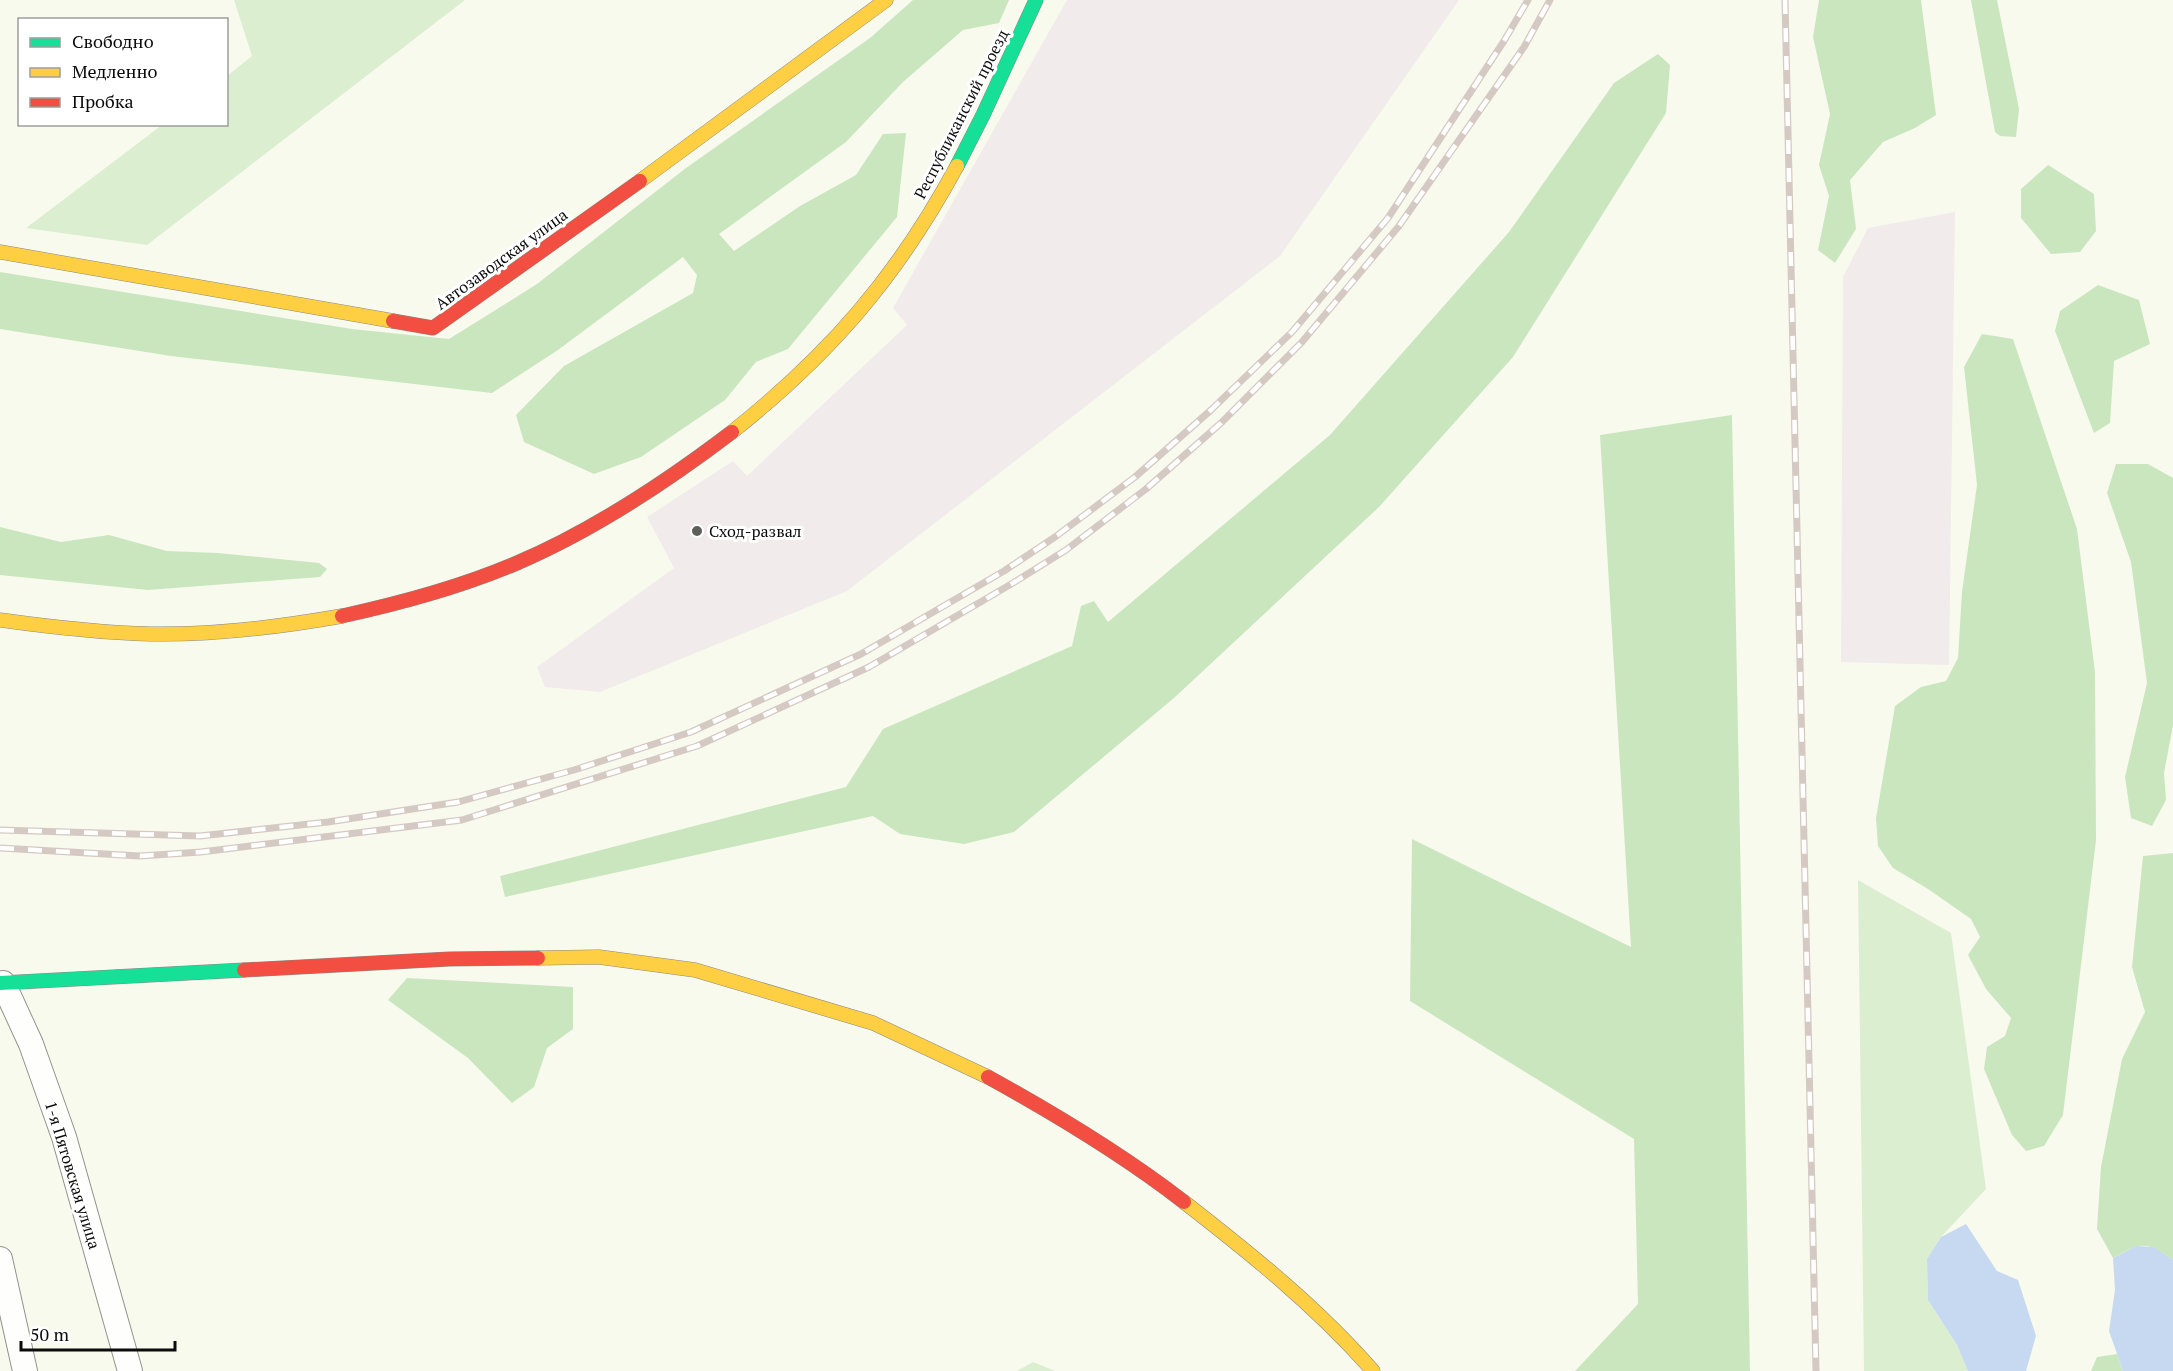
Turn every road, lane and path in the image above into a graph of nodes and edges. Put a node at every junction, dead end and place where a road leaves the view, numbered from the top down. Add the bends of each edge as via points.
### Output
1 (886, 0) edge
2 (1036, 0) edge
3 (0, 252) edge
4 (0, 620) edge
5 (1, 983) edge
6 (0, 1259) edge
7 (25, 1371) edge
8 (130, 1371) edge
9 (1373, 1371) edge

1 - 3 street, Автозаводская улица via 433,328
2 - 4 street, Республиканский проезд via 960,159 916,236 875,294 828,347 776,396 715,446 648,492 561,543 488,575 404,603 322,620 240,630 154,634
5 - 8 street, 1-я Пятовская улица via 31,1044 64,1137
5 - 9 street via 461,959 599,957 695,969 873,1023 971,1067 1066,1120 1158,1182 1248,1251 1343,1337
6 - 7 street

